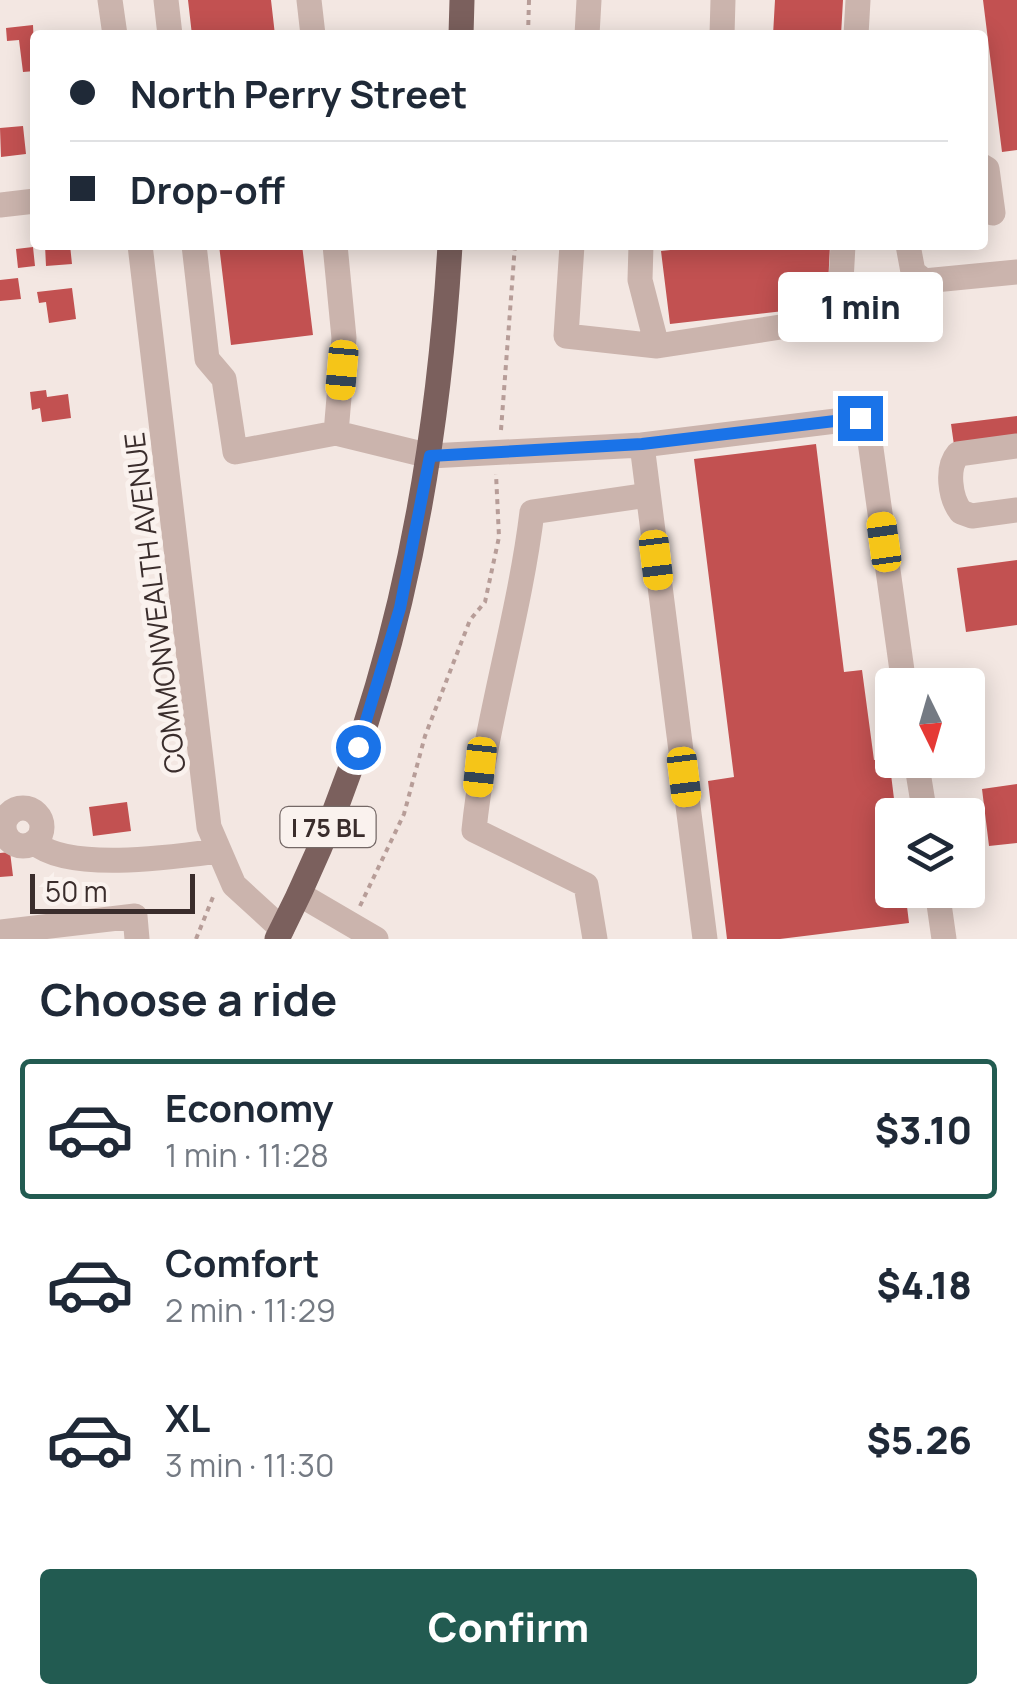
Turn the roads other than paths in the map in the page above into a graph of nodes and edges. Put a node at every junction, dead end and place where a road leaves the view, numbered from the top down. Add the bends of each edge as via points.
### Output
1 (110, 0) edge
2 (166, 0) edge
3 (309, 0) edge
4 (462, 0) edge
5 (589, 0) edge
6 (723, 0) edge
7 (858, 0) edge
8 (114, 30) edge
9 (169, 30) edge
10 (312, 30) edge
11 (460, 30) edge
12 (586, 30) edge
13 (722, 30) edge
14 (856, 30) edge
15 (988, 174) edge
16 (30, 202) edge
17 (0, 205) edge
18 (998, 212) edge
19 (141, 250) edge
20 (195, 250) edge
21 (335, 250) edge
22 (450, 250) edge
23 (572, 250) edge
24 (641, 250) edge
25 (843, 250) edge
26 (909, 250) edge
27 (1017, 272) edge
28 (657, 346) junction
29 (336, 434) junction
30 (642, 444) junction
31 (1017, 446) edge
32 (430, 456) junction
33 (648, 495) junction
34 (1017, 510) edge
35 (902, 668) edge
36 (35, 843) dead end
37 (222, 861) junction
38 (299, 894) junction
39 (940, 908) edge
40 (0, 932) edge
41 (280, 934) edge
42 (137, 939) edge
43 (376, 939) edge
44 (595, 939) edge
45 (705, 939) edge
46 (944, 939) edge

1 - 8 street
2 - 9 street
3 - 10 street
4 - 11 main road
5 - 12 street
6 - 13 street
7 - 14 street
15 - 18 street
16 - 17 street
19 - 37 street, COMMONWEALTH AVENUE via 209,827
20 - 29 street via 207,359 224,380 235,452
21 - 29 street via 344,338
22 - 32 main road, I 75 BL
23 - 28 street via 566,336
24 - 28 street via 640,280
25 - 28 street via 839,318
26 - 27 street via 913,272 924,281
29 - 32 street
30 - 32 street
30 - 33 street
30 - 35 street via 860,418 868,427
31 - 34 street via 958,454 950,470 961,512
32 - 38 main road, I 75 BL via 382,672
33 - 44 street via 532,512 480,767 474,830 586,885
33 - 45 street
36 - 37 street via 50,856
37 - 41 street, COMMONWEALTH AVENUE via 234,885
38 - 41 main road, I 75 BL
38 - 43 street
39 - 46 street
40 - 42 street via 135,916

